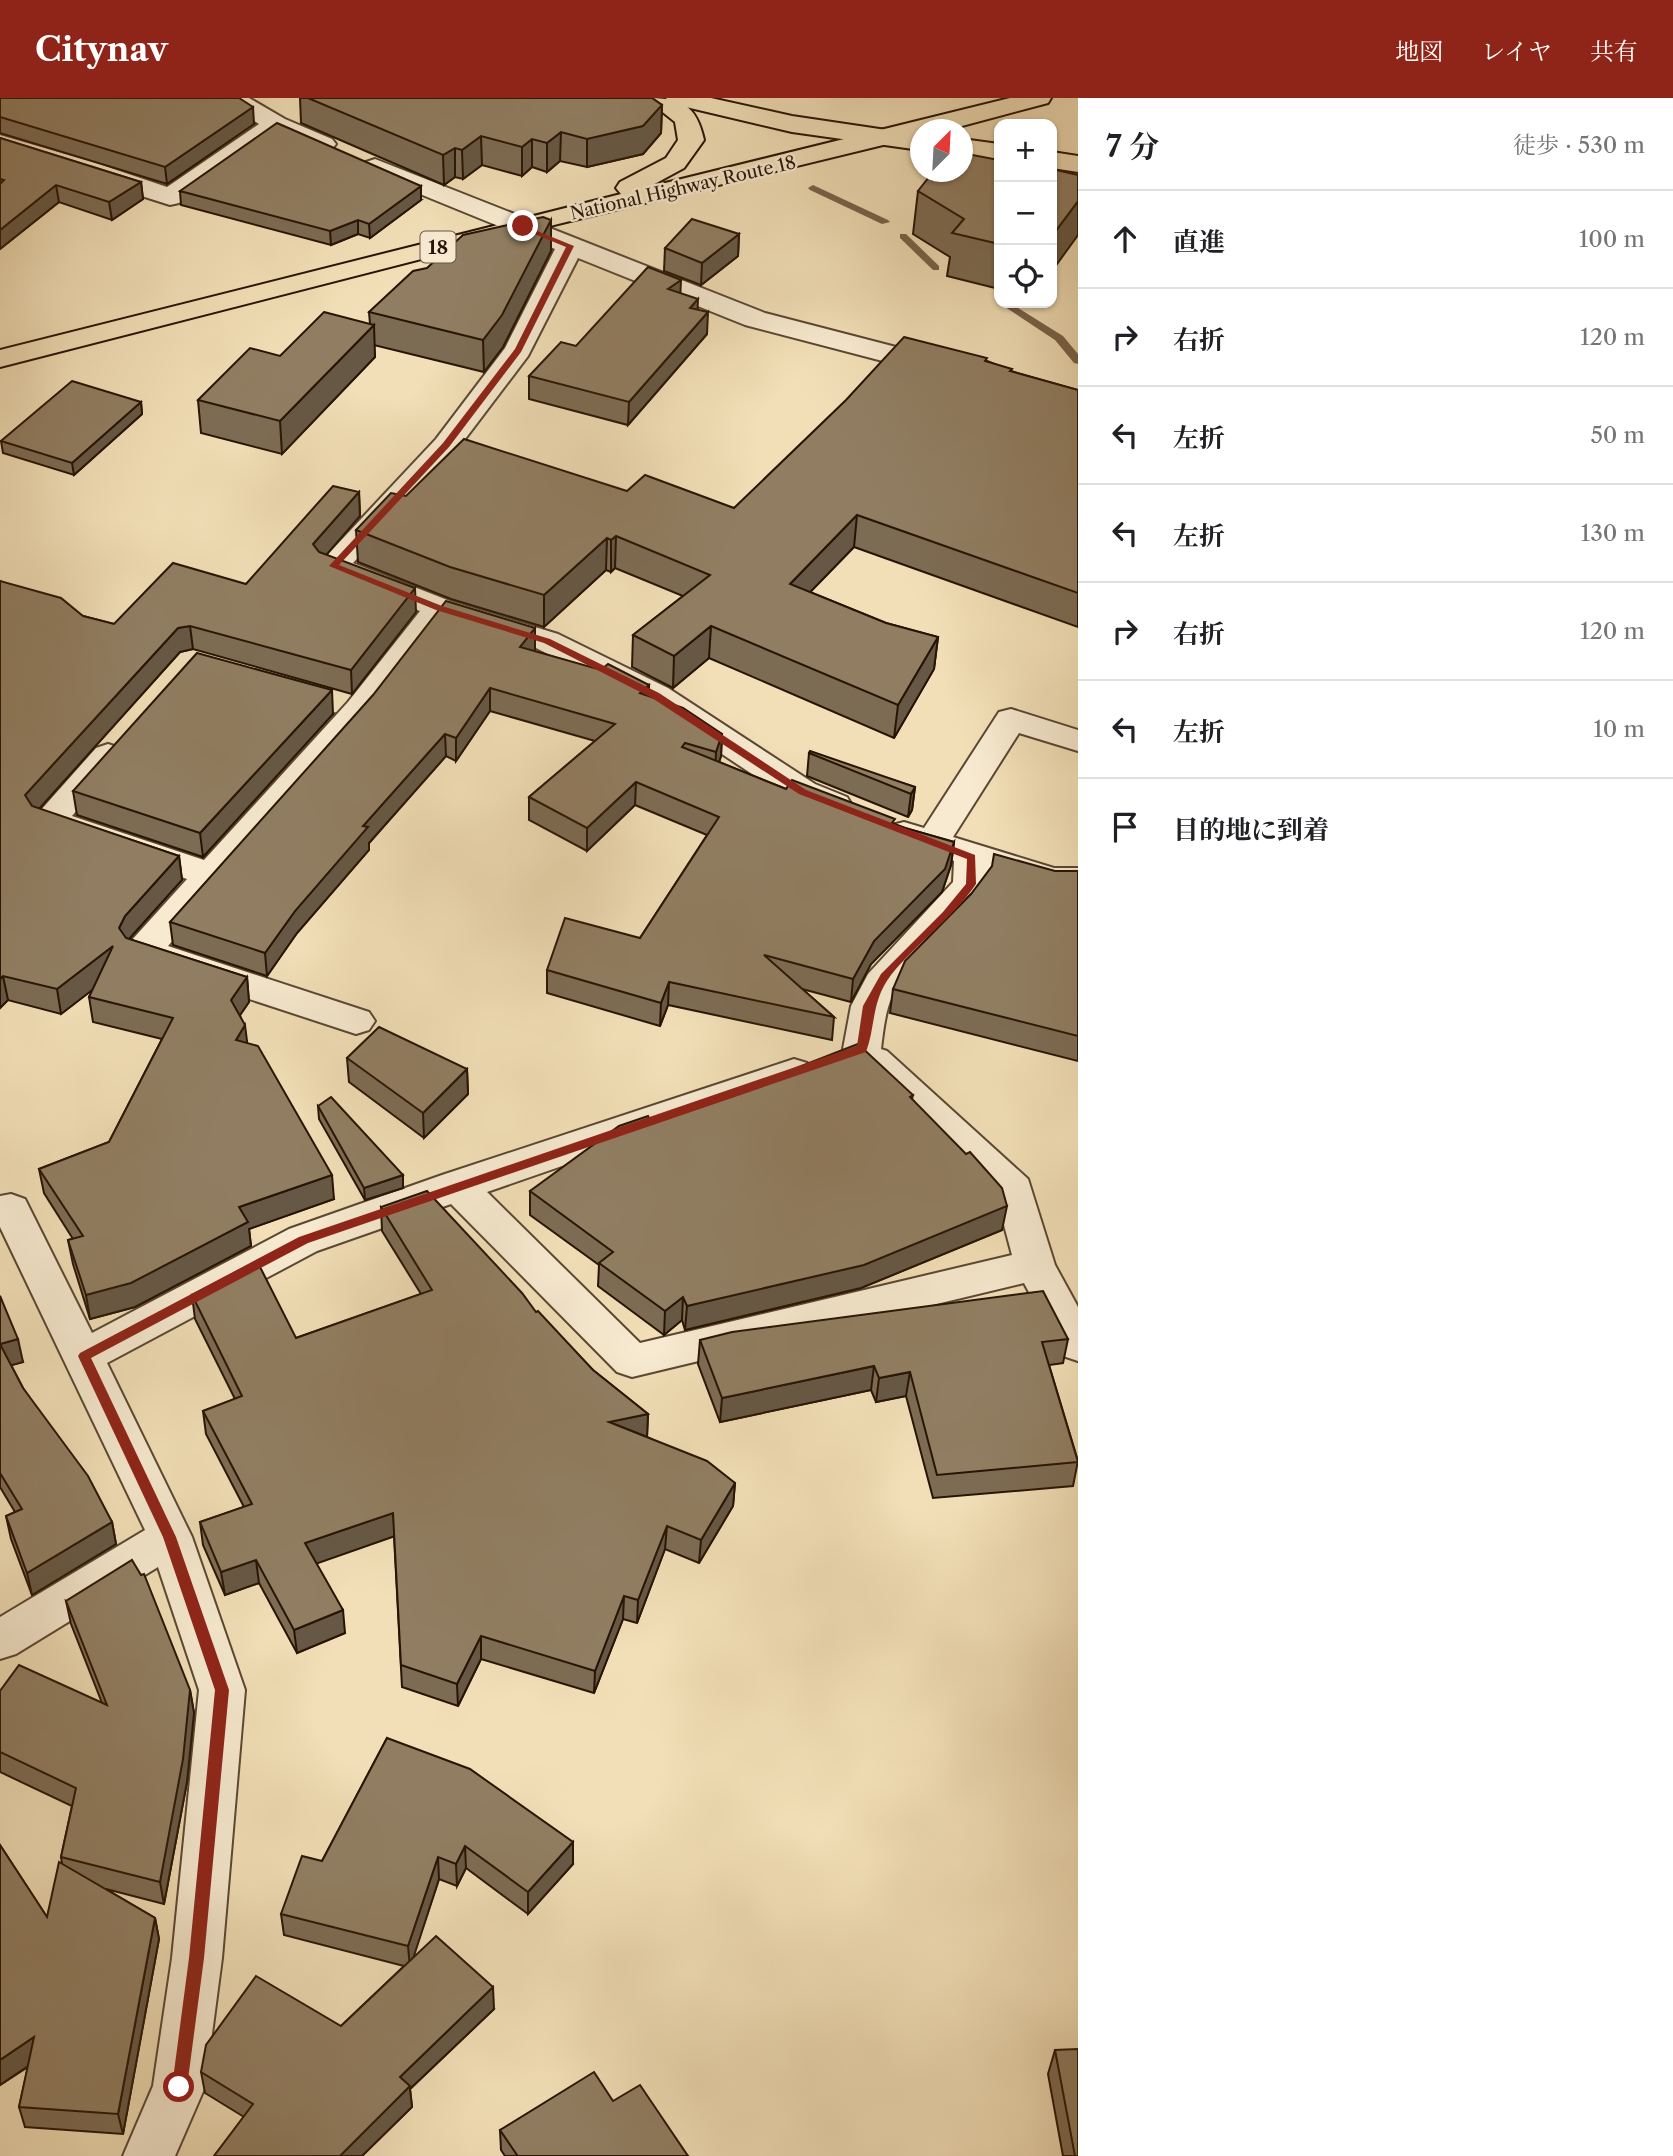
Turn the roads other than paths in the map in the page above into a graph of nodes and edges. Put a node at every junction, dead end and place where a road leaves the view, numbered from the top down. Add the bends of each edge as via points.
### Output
1 (230, 98) edge
2 (657, 98) edge
3 (678, 98) edge
4 (1039, 98) edge
5 (276, 124) junction
6 (878, 139) junction
7 (910, 142) edge
8 (0, 143) edge
9 (973, 148) edge
10 (910, 151) edge
11 (994, 151) edge
12 (1057, 161) edge
13 (1078, 164) edge
14 (973, 167) edge
15 (994, 171) edge
16 (1057, 182) edge
17 (1078, 186) edge
18 (555, 217) junction
19 (523, 226) junction
20 (570, 246) junction
21 (0, 359) edge
22 (970, 374) edge
23 (439, 608) junction
24 (321, 698) edge
25 (360, 709) junction
26 (130, 731) edge
27 (1078, 741) edge
28 (931, 844) junction
29 (972, 857) junction
30 (211, 875) junction
31 (1078, 880) edge
32 (356, 1021) dead end
33 (862, 1049) junction
34 (456, 1185) junction
35 (0, 1211) edge
36 (1035, 1265) junction
37 (1078, 1345) edge
38 (84, 1356) junction
39 (170, 1537) junction
40 (0, 1640) edge
41 (149, 2156) edge

1 - 5 street
2 - 18 main road via 687,119 691,140 682,156 645,181
3 - 6 main road
4 - 6 main road, National Highway Route 18 / 18
5 - 8 street via 170,197
5 - 19 street
6 - 7 main road
6 - 10 main road
6 - 18 main road, National Highway Route 18 / 18
9 - 11 main road
12 - 13 main road
14 - 15 main road
16 - 17 main road
18 - 19 main road, National Highway Route 18 / 18
19 - 20 street
19 - 21 main road, National Highway Route 18 / 18
20 - 22 street via 755,319
20 - 23 street via 519,350 446,445 333,566
23 - 25 street
23 - 28 street via 547,641 656,695 803,792
24 - 25 street
25 - 30 street
26 - 30 street via 49,820
27 - 28 street via 1011,719
28 - 29 street
29 - 31 street via 1052,880
29 - 33 street via 971,884 886,974 869,1006
30 - 32 street via 143,951
33 - 34 street
33 - 36 street via 1014,1189
34 - 36 street via 632,1362
34 - 38 street via 303,1240
35 - 38 street via 11,1209
36 - 37 street
38 - 39 street
39 - 40 street
39 - 41 street via 222,1690 197,1958 179,2087

